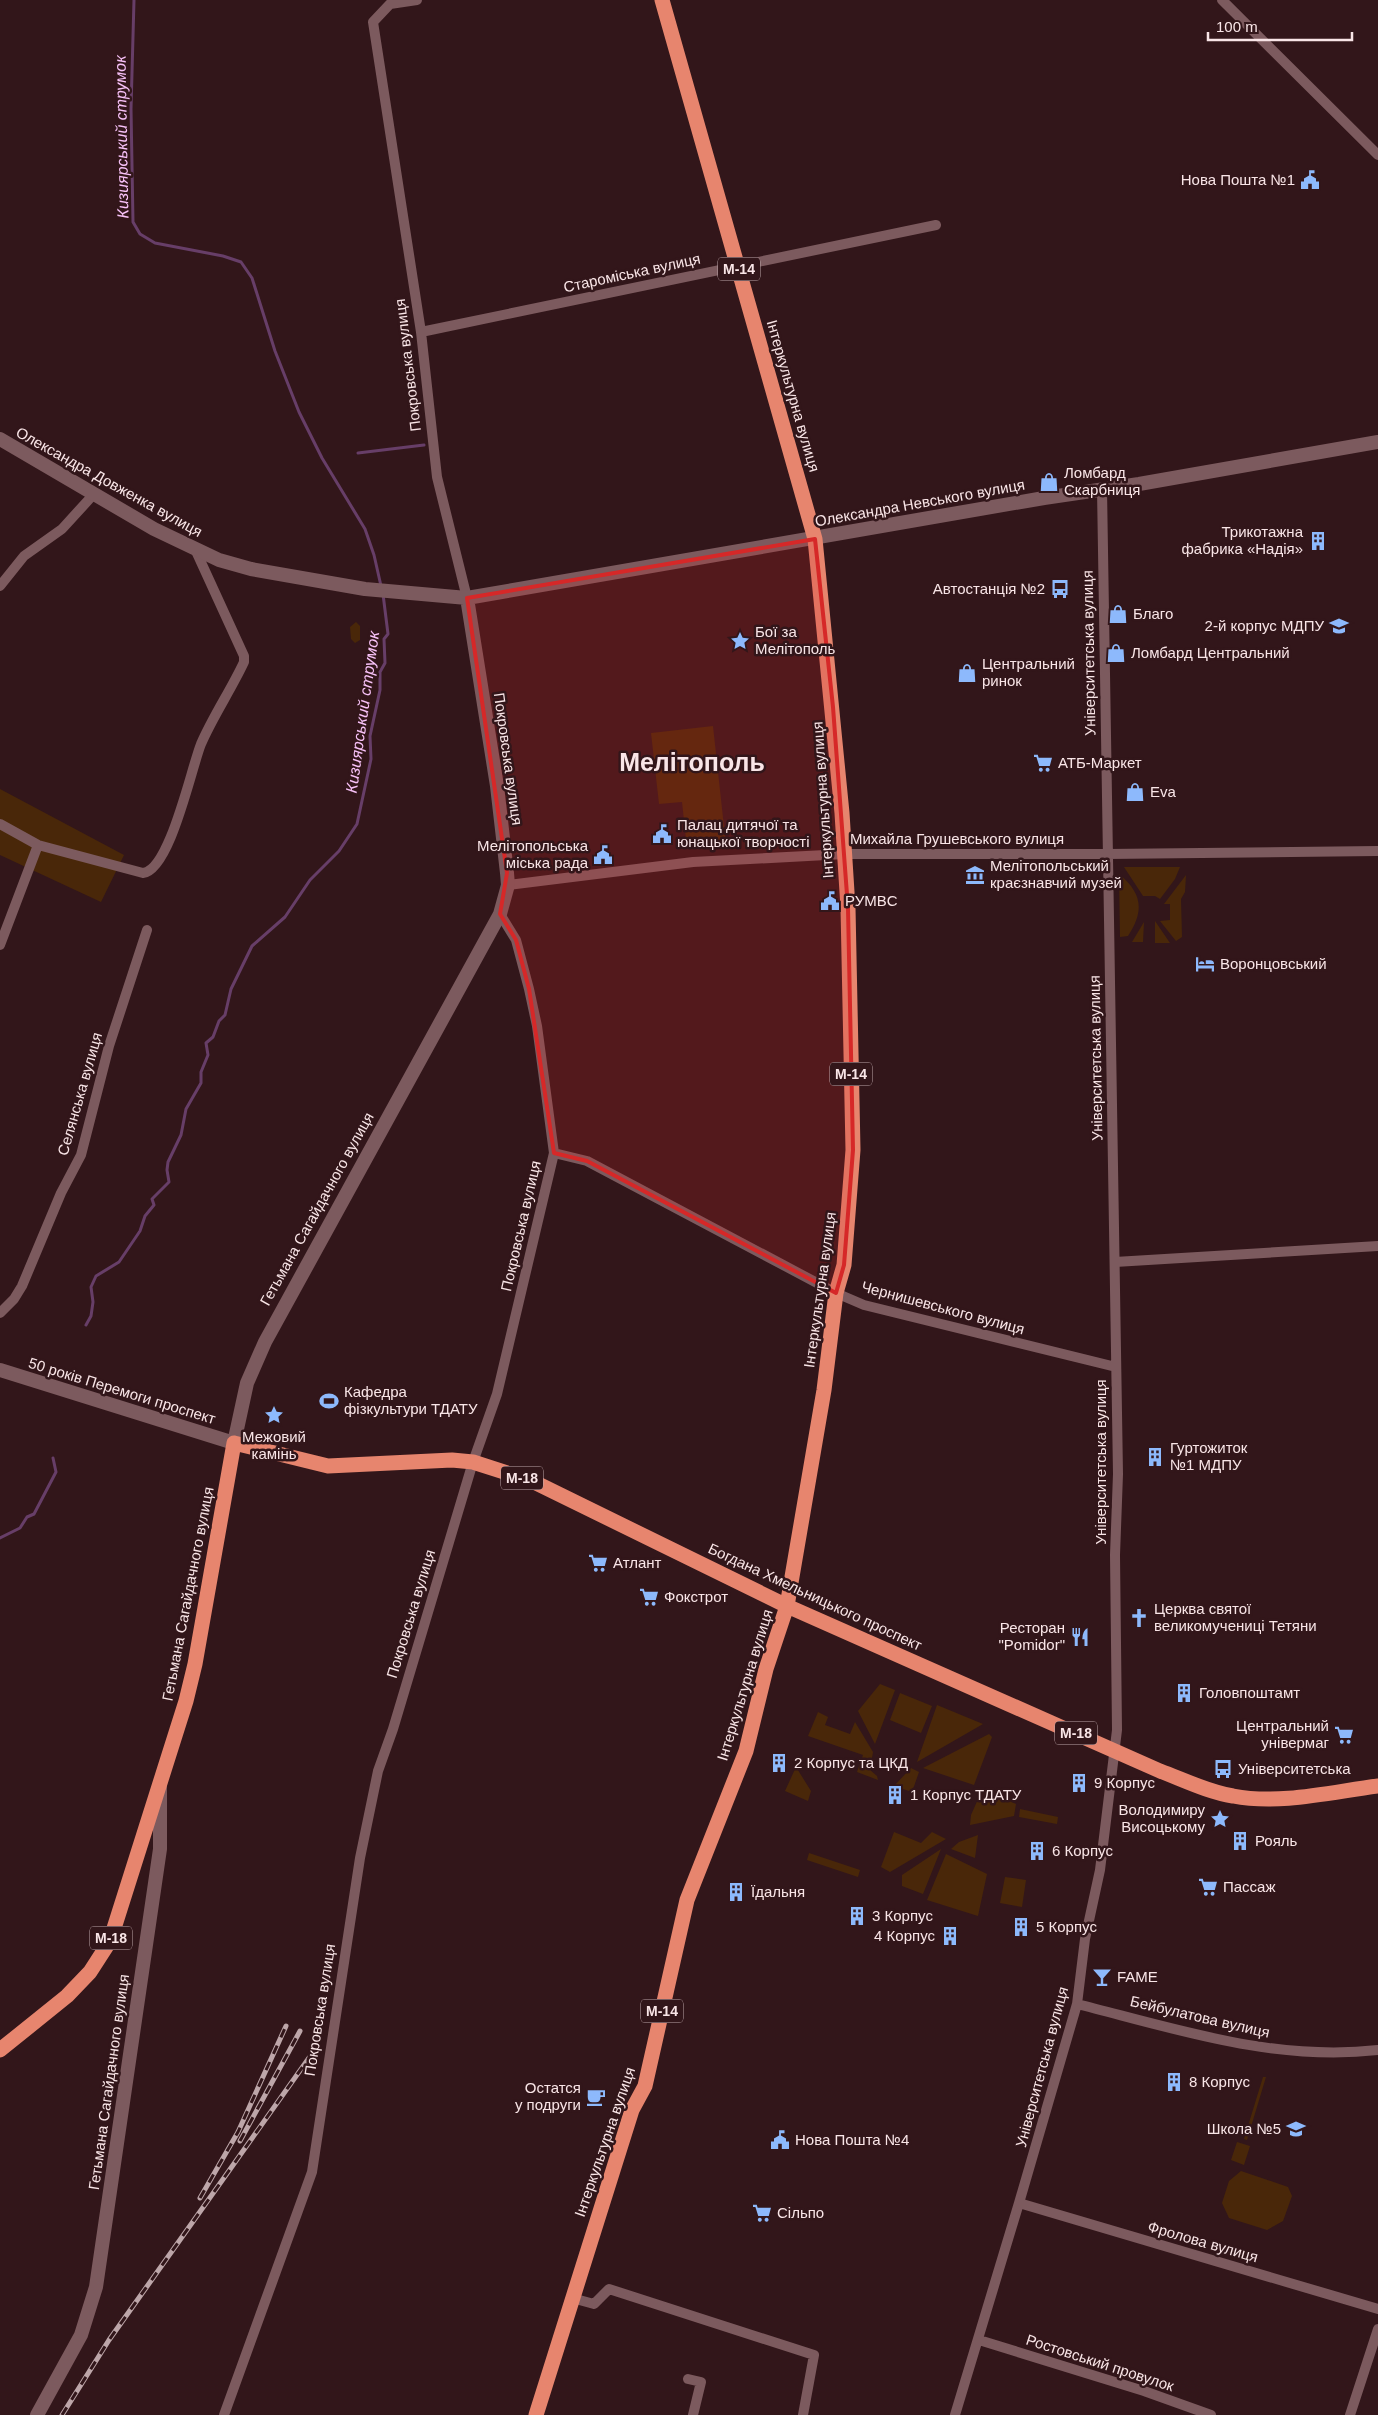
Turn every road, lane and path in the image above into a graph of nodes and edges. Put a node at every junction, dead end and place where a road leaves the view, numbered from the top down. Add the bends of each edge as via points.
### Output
1 (417, 0) edge
2 (662, 0) edge
3 (1222, 0) edge
4 (1378, 154) edge
5 (936, 225) dead end
6 (738, 266) junction
7 (421, 332) junction
8 (0, 439) edge
9 (1378, 442) edge
10 (1102, 489) junction
11 (93, 495) junction
12 (815, 539) junction
13 (195, 549) junction
14 (0, 586) edge
15 (467, 598) junction
16 (0, 824) edge
17 (38, 845) junction
18 (1378, 851) edge
19 (845, 854) junction
20 (1107, 854) junction
21 (508, 885) junction
22 (500, 914) junction
23 (147, 930) dead end
24 (0, 945) edge
25 (554, 1153) junction
26 (1378, 1246) edge
27 (1115, 1262) junction
28 (836, 1293) junction
29 (0, 1313) edge
30 (1116, 1367) junction
31 (0, 1370) edge
32 (234, 1443) junction
33 (473, 1462) junction
34 (787, 1606) junction
35 (1115, 1750) junction
36 (160, 1785) junction
37 (1378, 1786) edge
38 (1077, 2004) junction
39 (0, 2050) edge
40 (1378, 2050) edge
41 (1019, 2204) junction
42 (572, 2298) junction
43 (1378, 2310) edge
44 (1378, 2329) edge
45 (979, 2340) junction
46 (688, 2380) dead end
47 (38, 2415) edge
48 (224, 2415) edge
49 (536, 2415) edge
50 (693, 2415) edge
51 (803, 2415) edge
52 (955, 2415) edge
53 (1211, 2415) edge
54 (1350, 2415) edge

1 - 7 street, Покровська вулиця via 390,4 372,22
2 - 6 highway, Інтеркультурна вулиця / М-14
3 - 4 street
5 - 6 street, Староміська вулиця
6 - 7 street, Староміська вулиця
6 - 12 highway, Інтеркультурна вулиця / М-14
7 - 15 street, Покровська вулиця via 437,477
8 - 11 main road, Олександра Довженка вулиця
9 - 10 main road, Олександра Невського вулиця
10 - 12 main road, Олександра Невського вулиця
10 - 20 street, Університетська вулиця
11 - 13 main road, Олександра Довженка вулиця
11 - 14 street via 62,529 24,556
12 - 15 main road, Олександра Невського вулиця
12 - 19 highway, Інтеркультурна вулиця / М-14
13 - 15 main road, Олександра Довженка вулиця via 251,569 365,589
13 - 17 street via 244,662 201,745 174,828 155,868 142,873
15 - 21 main road, Покровська вулиця via 497,786
16 - 17 street
17 - 24 street
18 - 20 street, Михайла Грушевського вулиця
19 - 20 street, Михайла Грушевського вулиця
19 - 21 street, Михайла Грушевського вулиця via 694,862
19 - 28 highway, Інтеркультурна вулиця / М-14 via 853,1150 844,1265
20 - 27 street, Університетська вулиця
21 - 22 main road, Покровська вулиця
22 - 25 street, Покровська вулиця via 516,940 529,989
22 - 32 main road, Гетьмана Сагайдачного вулиця via 265,1342 247,1383
23 - 29 street, Селянська вулиця via 109,1046 81,1155 61,1193 22,1286
25 - 28 street, Чернишевського вулиця via 587,1161
25 - 33 street, Покровська вулиця via 497,1394
26 - 27 street
27 - 30 street, Університетська вулиця
28 - 30 street, Чернишевського вулиця via 864,1305
28 - 34 highway, Інтеркультурна вулиця / М-14 via 824,1390
30 - 35 street, Університетська вулиця via 1118,1695
31 - 32 main road, 50 років Перемоги проспект
32 - 33 highway, Богдана Хмельницького проспект / М-18 via 328,1466 452,1460
32 - 36 highway, Гетьмана Сагайдачного вулиця / М-18 via 196,1664
33 - 34 highway, Богдана Хмельницького проспект / М-18 via 532,1481
33 - 48 street, Покровська вулиця via 378,1771 360,1858 312,2172
34 - 35 highway, Богдана Хмельницького проспект / М-18
34 - 42 highway, Інтеркультурна вулиця / М-14 via 766,1669 746,1751 687,1900 645,2086 632,2110
35 - 37 highway, Богдана Хмельницького проспект / М-18 via 1160,1771 1233,1796 1278,1799
35 - 38 street, Університетська вулиця via 1100,1870 1085,1940
36 - 39 highway, М-18 via 110,1941 90,1972 67,1996
36 - 47 main road, Гетьмана Сагайдачного вулиця via 160,1849 96,2287 81,2335
38 - 40 street, Бейбулатова вулиця via 1244,2046 1304,2052
38 - 41 street, Університетська вулиця
41 - 43 street, Фролова вулиця
41 - 45 street, Університетська вулиця
42 - 49 highway, Інтеркультурна вулиця / М-14
42 - 51 street via 594,2304 610,2289 814,2356
44 - 54 street
45 - 52 street, Університетська вулиця
45 - 53 street, Ростовський провулок
46 - 50 street via 701,2382

